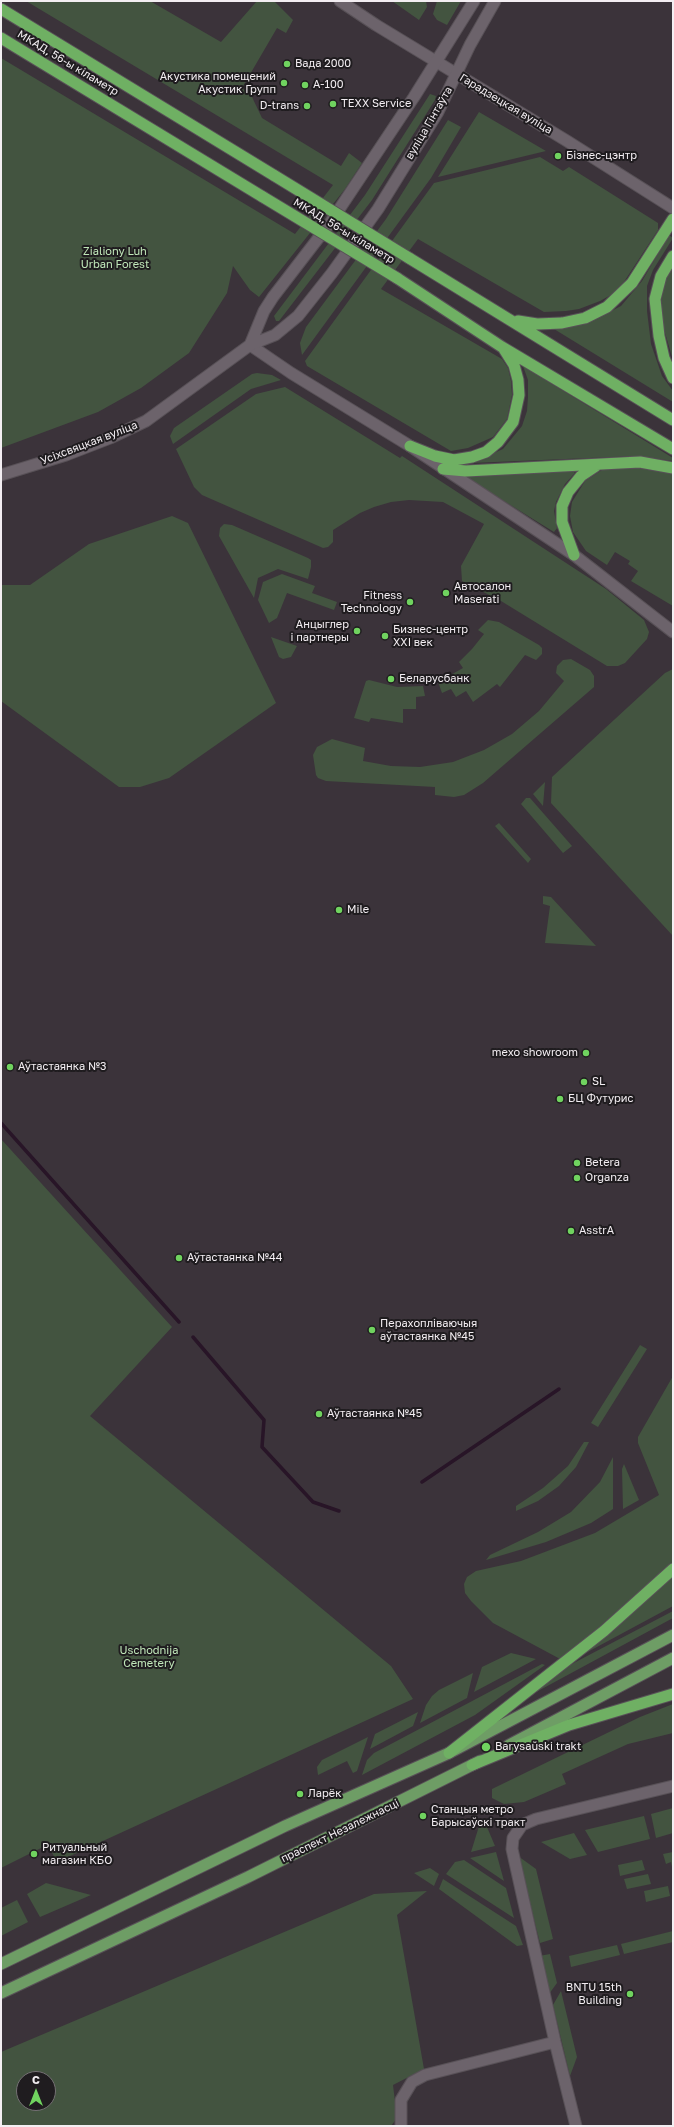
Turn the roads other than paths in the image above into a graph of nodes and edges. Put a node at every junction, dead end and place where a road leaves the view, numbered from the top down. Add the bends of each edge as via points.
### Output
1 (340, 1) edge
2 (474, 1) edge
3 (495, 1) edge
4 (1, 9) edge
5 (1, 38) edge
6 (436, 62) junction
7 (456, 74) junction
8 (673, 208) edge
9 (673, 219) edge
10 (355, 241) joint
11 (673, 256) edge
12 (508, 318) junction
13 (250, 345) junction
14 (502, 347) junction
15 (673, 378) edge
16 (673, 420) edge
17 (410, 446) junction
18 (673, 449) edge
19 (598, 465) junction
20 (673, 468) edge
21 (443, 469) junction
22 (1, 475) edge
23 (574, 555) junction
24 (673, 632) edge
25 (673, 1569) edge
26 (673, 1635) edge
27 (673, 1658) edge
28 (673, 1694) edge
29 (449, 1753) junction
30 (472, 1765) junction
31 (673, 1786) edge
32 (1, 1964) edge
33 (1, 1993) edge
34 (555, 2042) junction
35 (401, 2126) edge
36 (576, 2126) edge

1 - 6 street, Гарадзецкая вуліца
2 - 6 street
3 - 7 street, вуліца Гінтаўта
4 - 12 highway, МКАД, 56-ы кіламетр, bridge
5 - 14 highway, МКАД, 56-ы кіламетр, bridge via 396,278
6 - 7 street, Гарадзецкая вуліца
6 - 13 street via 330,223 273,297 264,311
7 - 8 street, Гарадзецкая вуліца
7 - 10 street, вуліца Гінтаўта via 438,112 378,209
9 - 12 highway via 632,283 607,307 585,318 562,323 537,324
10 - 13 street, Усіхсвяцкая вуліца via 298,316 275,335
11 - 15 highway via 661,276 655,309 664,358
12 - 16 highway, МКАД, 56-ы кіламетр
13 - 17 street
13 - 22 street, Усіхсвяцкая вуліца via 146,421 66,455
14 - 17 highway via 514,365 519,395 513,422 498,442 486,452 454,460
14 - 18 highway, МКАД, 56-ы кіламетр
17 - 21 street
19 - 20 highway via 640,462
19 - 21 highway via 466,471
19 - 23 highway via 581,476 568,492 562,506 562,522
21 - 23 street
23 - 24 street
25 - 29 highway via 604,1631
26 - 29 main road
27 - 30 main road, праспект Незалежнасці
28 - 30 highway via 569,1725
29 - 32 main road via 285,1826
30 - 33 main road, праспект Незалежнасці via 248,1877
31 - 34 street via 536,1819 522,1825 515,1833 512,1849
34 - 35 street via 418,2078 412,2082 401,2100
34 - 36 street

